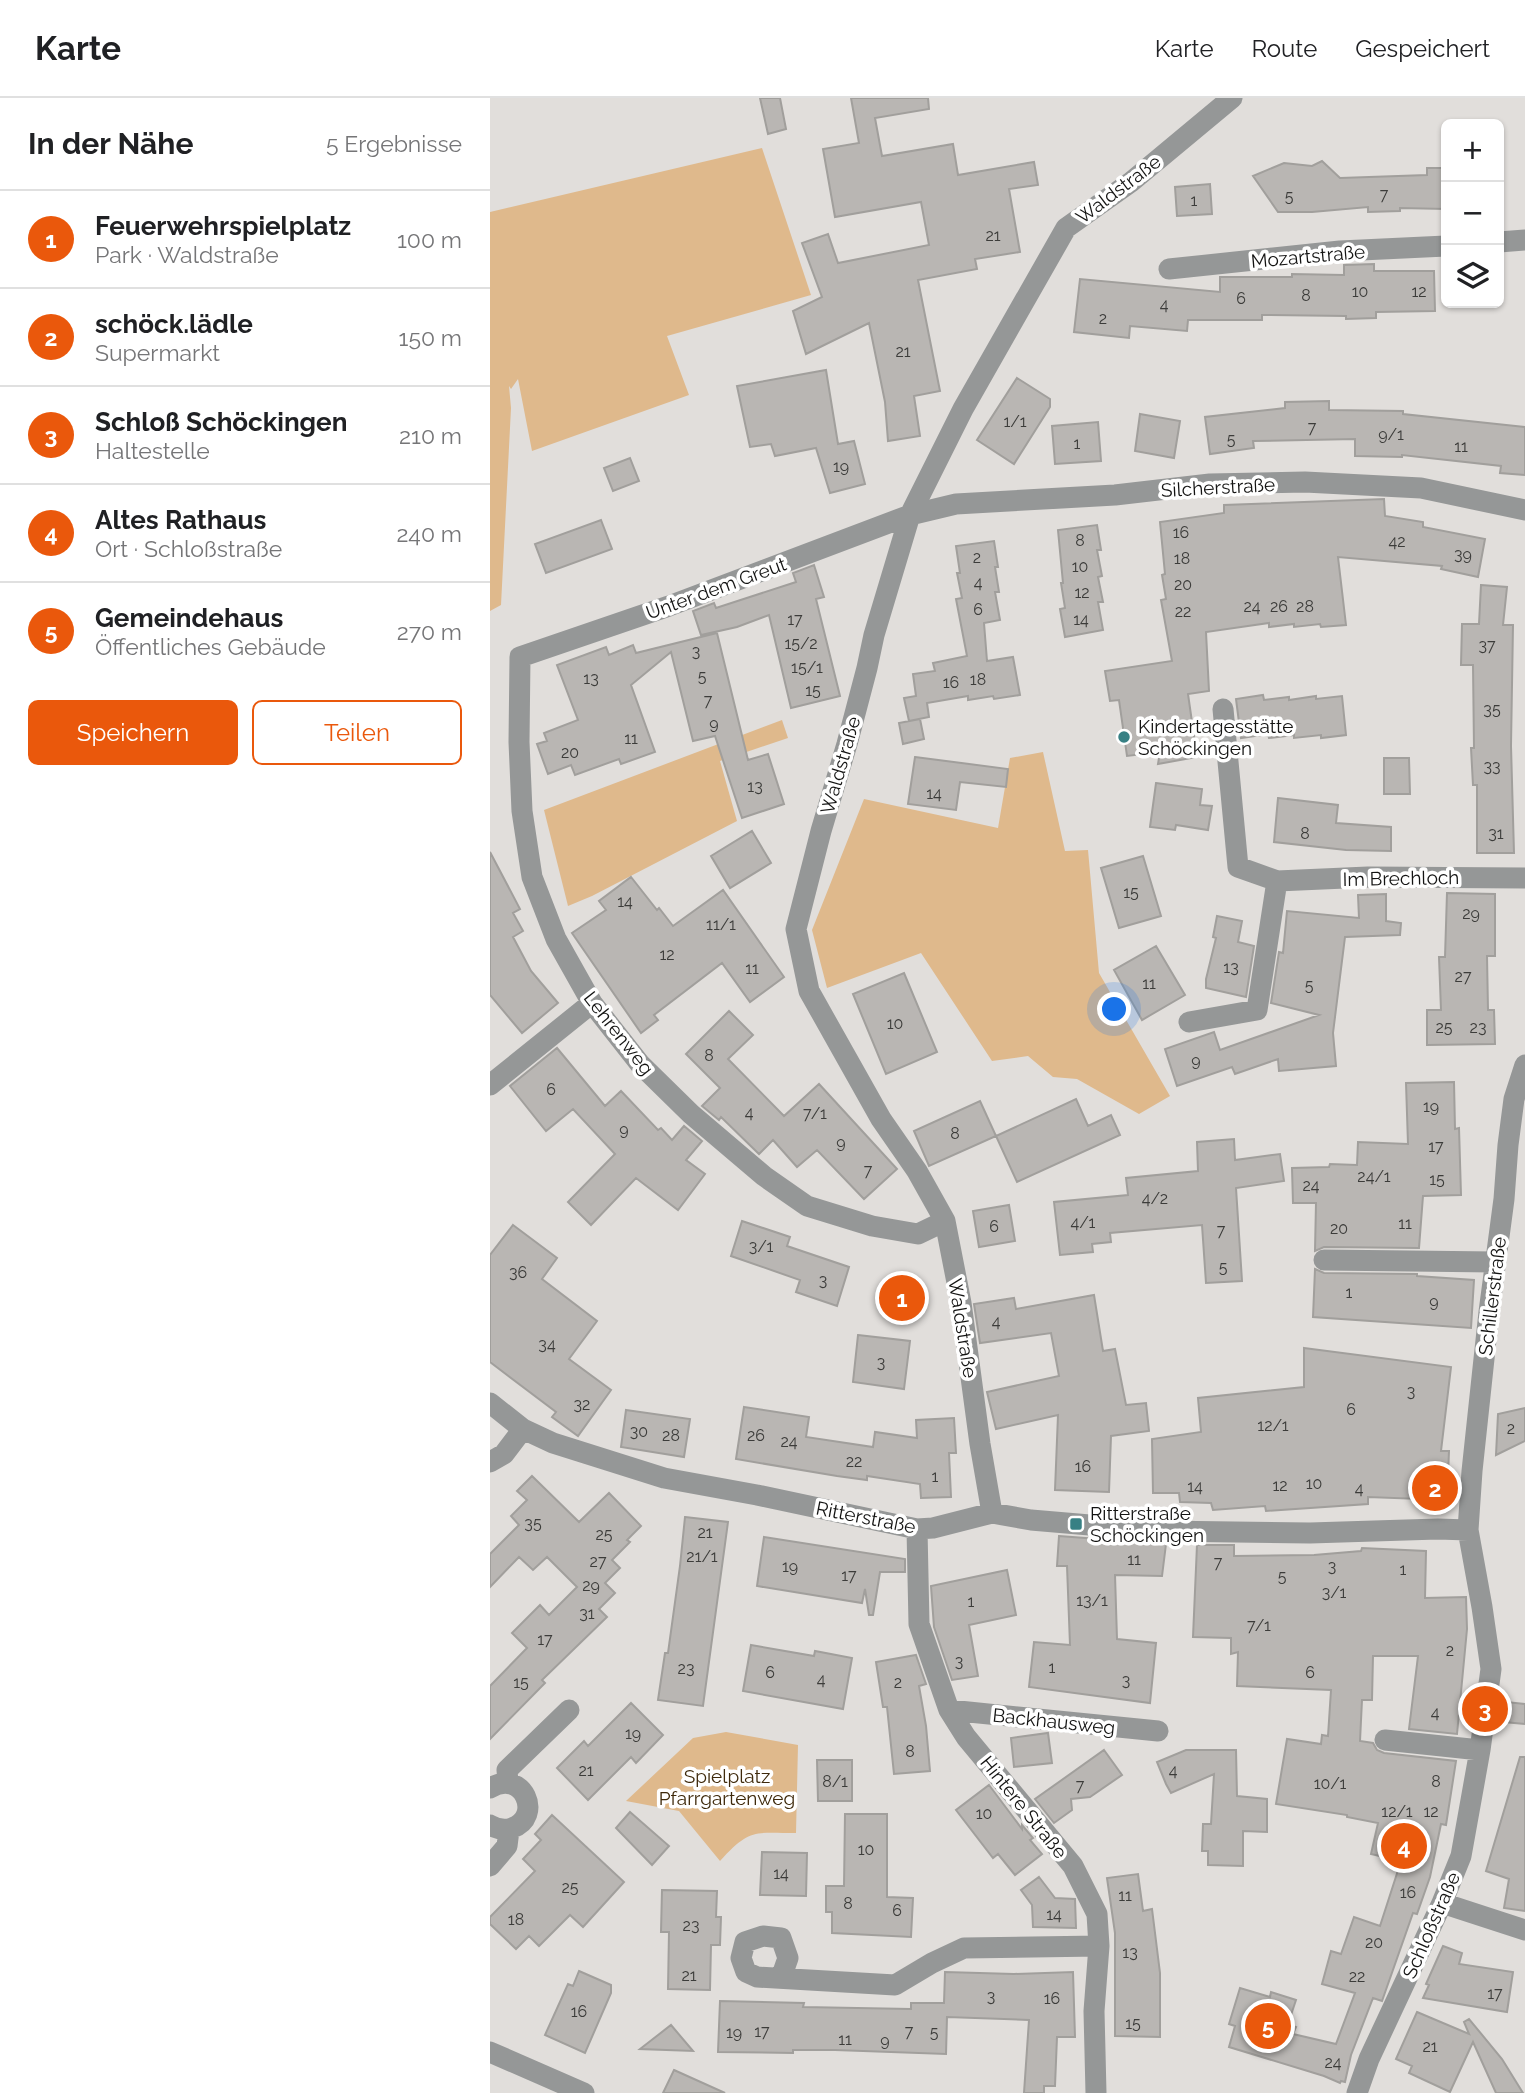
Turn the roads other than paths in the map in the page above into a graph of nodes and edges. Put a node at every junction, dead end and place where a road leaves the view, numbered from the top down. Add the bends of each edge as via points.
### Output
1 (1232, 98) edge
2 (1525, 240) edge
3 (1504, 242) edge
4 (1441, 246) edge
5 (1169, 269) dead end
6 (1525, 510) edge
7 (910, 515) junction
8 (520, 657) joint
9 (1223, 709) dead end
10 (1525, 878) edge
11 (1277, 881) junction
12 (592, 1003) junction
13 (1189, 1022) dead end
14 (1525, 1065) edge
15 (490, 1084) edge
16 (945, 1222) junction
17 (1324, 1259) dead end
18 (1495, 1262) junction
19 (490, 1403) edge
20 (523, 1429) junction
21 (490, 1462) edge
22 (992, 1513) junction
23 (917, 1529) junction
24 (1468, 1530) junction
25 (569, 1710) dead end
26 (949, 1710) junction
27 (1158, 1731) dead end
28 (1385, 1740) dead end
29 (1480, 1750) junction
30 (499, 1785) edge
31 (499, 1827) edge
32 (490, 1866) edge
33 (1442, 1903) junction
34 (1525, 1930) edge
35 (1099, 1946) junction
36 (781, 1978) dead end
37 (490, 2052) edge
38 (584, 2093) edge
39 (1096, 2093) edge
40 (1357, 2093) edge

1 - 7 street, Waldstraße via 1131,182 1066,228 963,409
2 - 3 street
4 - 5 street, Mozartstraße via 1340,251
6 - 7 street, Silcherstraße via 1421,488 1305,482 1210,484 1115,495 956,504
7 - 8 street, Unter dem Greut
7 - 16 street, Waldstraße via 796,929 809,991
8 - 12 street, Lehrenweg via 522,811 531,877 555,939
9 - 11 street, Im Brechloch via 1238,867
10 - 11 street, Im Brechloch
11 - 13 street via 1257,1010
12 - 15 street
12 - 16 street, Lehrenweg via 640,1064 691,1114 807,1206 918,1234
14 - 18 street, Schillerstraße via 1513,1110
16 - 22 street, Waldstraße
17 - 18 street
18 - 24 street, Schillerstraße
19 - 20 street, Ritterstraße
20 - 21 street via 504,1454
20 - 23 street, Ritterstraße via 664,1478
22 - 23 street, Ritterstraße
22 - 24 street, Ritterstraße via 1160,1531
23 - 26 street, Hintere Straße via 919,1625
24 - 29 street, Schloßstraße via 1491,1669
25 - 30 street via 507,1770
26 - 27 street, Backhausweg
26 - 35 street, Hintere Straße via 1073,1866 1097,1914
28 - 29 street
29 - 33 street, Schloßstraße via 1461,1856
30 - 31 street via 521,1789 528,1809 522,1822
31 - 32 street via 507,1846
33 - 34 street
33 - 40 street, Schloßstraße
35 - 36 street via 964,1948 895,1985
35 - 39 street, Hintere Straße via 1094,2011
37 - 38 street

